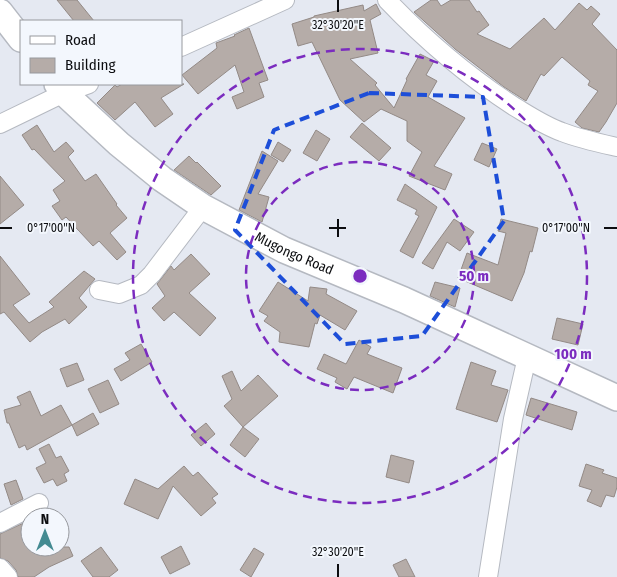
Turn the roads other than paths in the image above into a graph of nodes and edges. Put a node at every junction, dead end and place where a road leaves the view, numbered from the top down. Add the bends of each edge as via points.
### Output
1 (285, 0) edge
2 (387, 0) edge
3 (0, 12) edge
4 (20, 38) edge
5 (182, 48) edge
6 (82, 85) edge
7 (60, 88) edge
8 (0, 124) edge
9 (617, 147) edge
10 (203, 207) junction
11 (99, 290) dead end
12 (527, 357) junction
13 (617, 398) edge
14 (39, 503) dead end
15 (0, 522) edge
16 (0, 569) edge
17 (8, 577) edge
18 (488, 577) edge

1 - 5 street
2 - 9 street via 465,71 537,121 561,132
3 - 4 street
6 - 7 street
7 - 8 street
7 - 10 street, Mugongo Road via 119,144
10 - 11 street via 141,285 119,294
10 - 12 street, Mugongo Road via 284,250 404,300
12 - 13 street, Mugongo Road
12 - 18 street via 513,419
14 - 15 street
16 - 17 street

